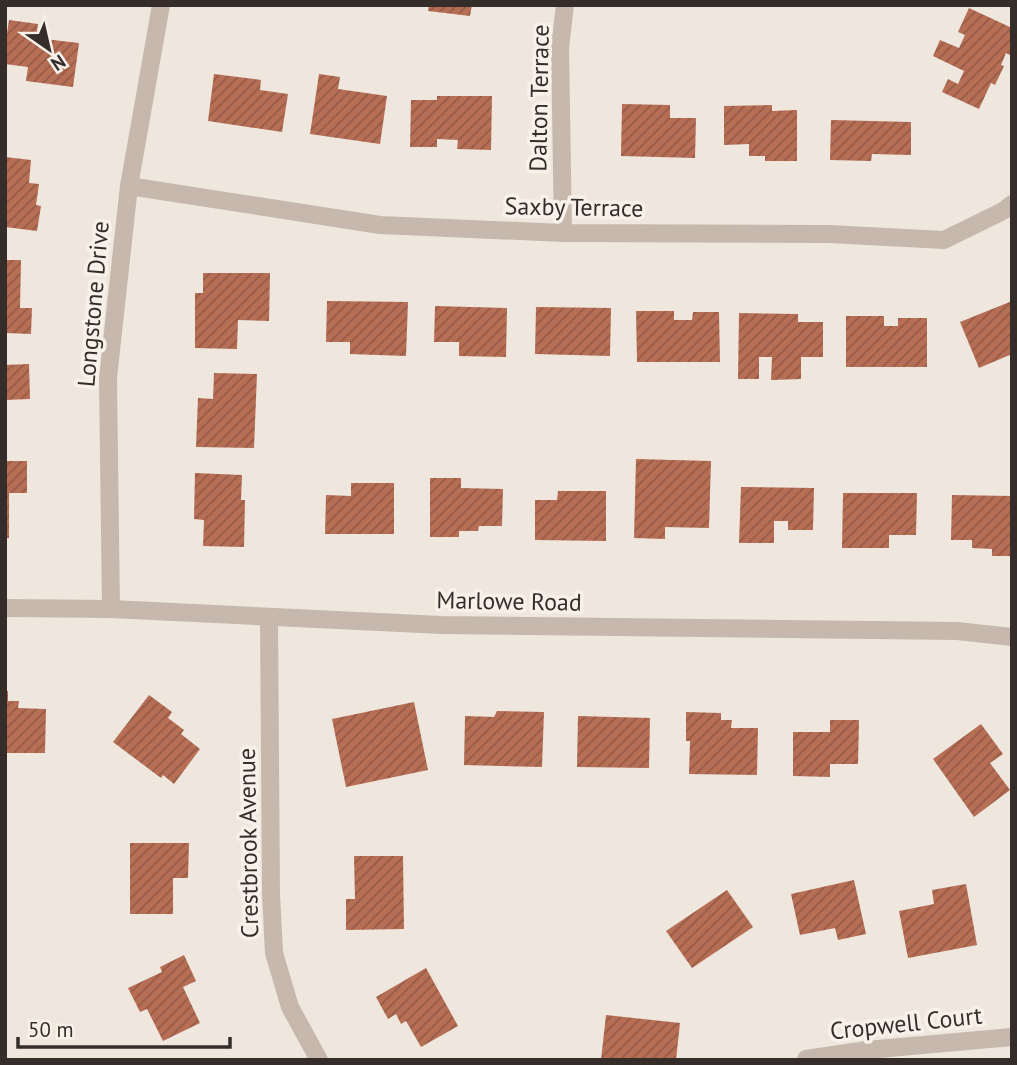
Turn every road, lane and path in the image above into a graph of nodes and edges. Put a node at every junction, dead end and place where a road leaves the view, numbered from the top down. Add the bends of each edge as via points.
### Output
1 (161, 5) edge
2 (565, 5) edge
3 (129, 186) junction
4 (1012, 204) edge
5 (563, 233) junction
6 (5, 608) edge
7 (111, 609) junction
8 (269, 617) junction
9 (1012, 637) edge
10 (1012, 1037) edge
11 (806, 1059) edge
12 (318, 1060) edge

1 - 3 street, Longstone Drive
2 - 5 street, Dalton Terrace via 560,48
3 - 5 street, Saxby Terrace via 380,225
3 - 7 street, Longstone Drive via 108,378
4 - 5 street, Saxby Terrace via 944,240 829,234
6 - 7 street, Marlowe Road
7 - 8 street, Marlowe Road
8 - 9 street, Marlowe Road via 441,625 957,631
8 - 12 street, Crestbrook Avenue via 275,953 290,1007
10 - 11 street, Cropwell Court

